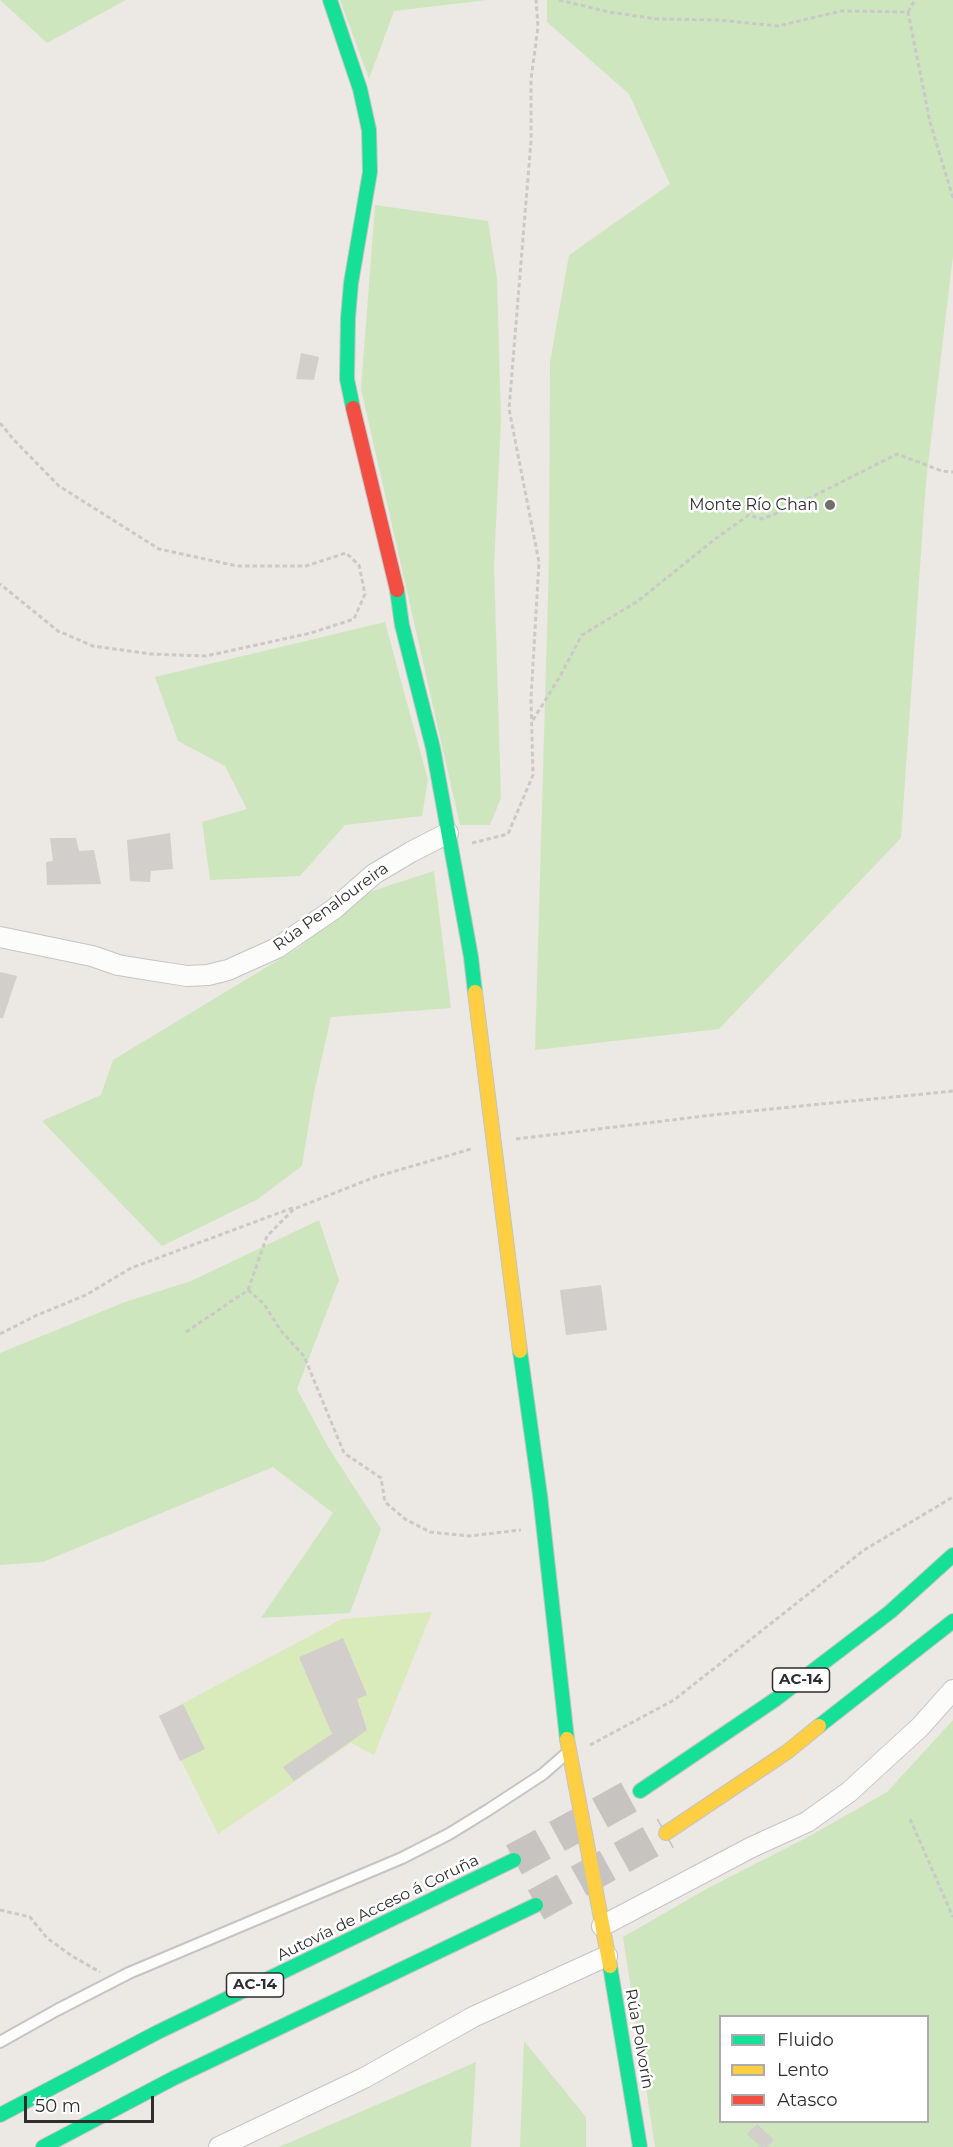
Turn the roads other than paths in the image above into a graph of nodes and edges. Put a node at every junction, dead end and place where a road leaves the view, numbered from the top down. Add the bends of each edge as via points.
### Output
1 (330, 0) edge
2 (450, 841) junction
3 (0, 937) edge
4 (953, 1555) edge
5 (953, 1621) edge
6 (953, 1690) edge
7 (569, 1751) junction
8 (640, 1791) tunnel mouth
9 (666, 1833) tunnel mouth
10 (514, 1860) tunnel mouth
11 (536, 1905) tunnel mouth
12 (603, 1931) junction
13 (607, 1956) junction
14 (0, 2042) edge
15 (0, 2115) edge
16 (43, 2147) edge
17 (219, 2147) edge
18 (640, 2147) edge

1 - 2 main road, Rúa Polvorín via 360,89 369,130 370,172 351,283 347,379 433,748
2 - 3 street, Rúa Penaloureira via 411,852 374,874 334,909 277,948 208,975 134,968
2 - 7 main road, Rúa Polvorín via 471,957
4 - 8 main road, AC-14 via 890,1612 776,1699
5 - 9 main road, AC-14 via 787,1752
6 - 12 street via 920,1727 849,1792 807,1822 734,1856
7 - 12 main road, Rúa Polvorín
7 - 14 lane via 543,1774 488,1810 402,1858 129,1973
10 - 15 main road, Autovía de Acceso á Coruña / AC-14 via 158,2032
11 - 16 main road via 174,2078
12 - 13 main road, Rúa Polvorín
13 - 17 street via 473,2017 364,2078
13 - 18 main road, Rúa Polvorín

